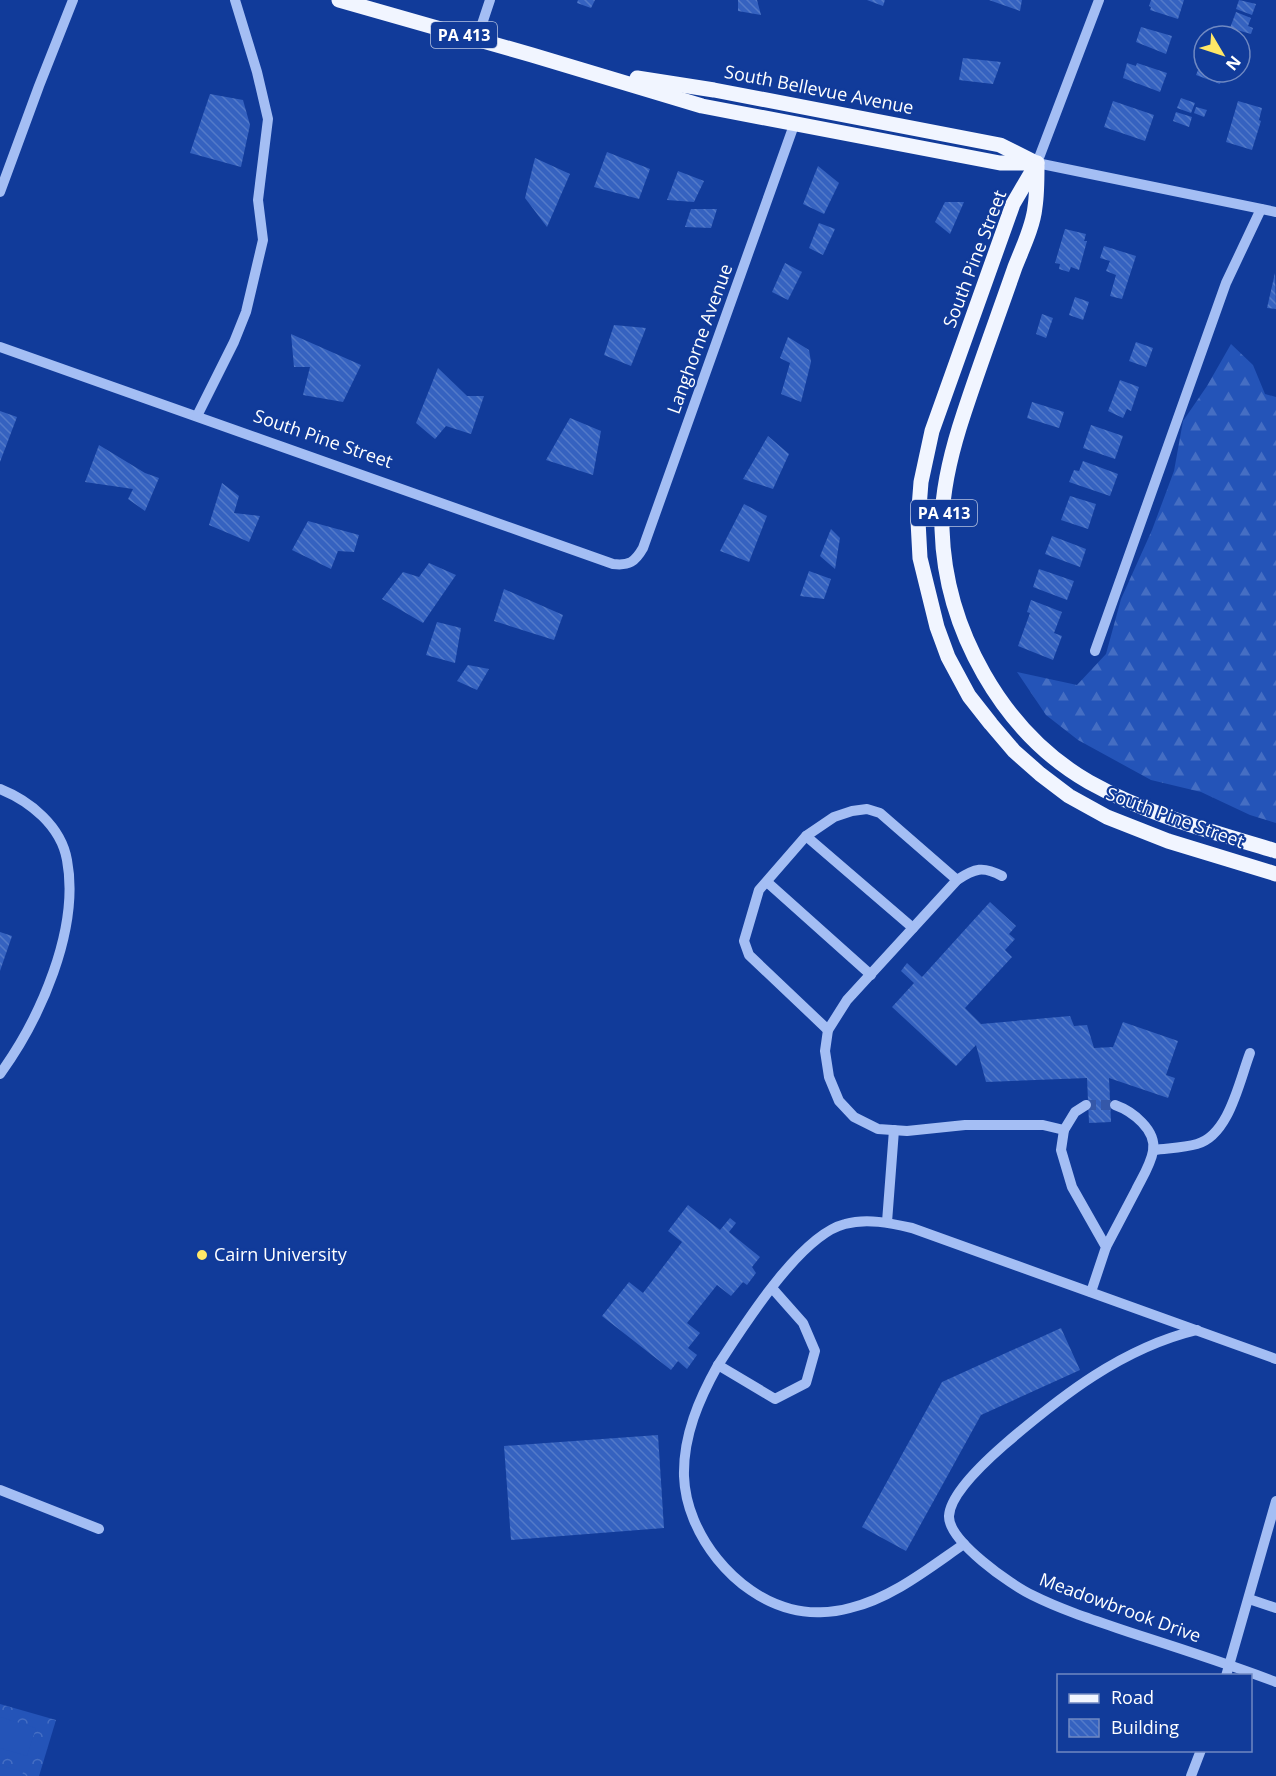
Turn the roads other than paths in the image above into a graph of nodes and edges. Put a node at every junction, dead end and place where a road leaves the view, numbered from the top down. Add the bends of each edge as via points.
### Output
1 (73, 0) edge
2 (235, 0) edge
3 (339, 0) edge
4 (490, 0) edge
5 (1099, 0) edge
6 (477, 39) junction
7 (589, 71) junction
8 (794, 124) junction
9 (1037, 164) junction
10 (0, 192) edge
11 (1262, 209) junction
12 (1276, 212) edge
13 (0, 346) edge
14 (197, 416) junction
15 (633, 562) joint
16 (1095, 651) dead end
17 (0, 789) edge
18 (806, 836) junction
19 (1276, 851) edge
20 (1276, 874) edge
21 (1002, 876) dead end
22 (957, 880) junction
23 (767, 882) junction
24 (913, 928) junction
25 (871, 975) junction
26 (828, 1030) junction
27 (1250, 1053) dead end
28 (0, 1074) edge
29 (1086, 1105) dead end
30 (1115, 1105) tunnel mouth
31 (894, 1130) junction
32 (1064, 1130) junction
33 (1154, 1150) junction
34 (887, 1222) junction
35 (1106, 1247) junction
36 (772, 1288) junction
37 (1091, 1292) junction
38 (1197, 1330) junction
39 (1276, 1359) edge
40 (718, 1365) junction
41 (0, 1490) edge
42 (1276, 1502) edge
43 (99, 1529) dead end
44 (964, 1544) junction
45 (1249, 1599) junction
46 (1276, 1608) edge
47 (1228, 1670) edge
48 (1244, 1674) edge
49 (1252, 1676) edge
50 (1276, 1682) edge
51 (1200, 1752) edge
52 (1191, 1776) edge

1 - 10 street
2 - 14 street via 268,119 258,200 263,240 246,312
3 - 6 main road, South Bellevue Avenue / PA 413
4 - 6 street
5 - 9 street
6 - 7 main road, South Bellevue Avenue / PA 413
7 - 8 main road, South Bellevue Avenue / PA 413 via 702,106
7 - 9 main road, South Bellevue Avenue / PA 413 via 714,90 1000,145
8 - 9 main road, South Bellevue Avenue / PA 413 via 1000,163
8 - 15 street, Langhorne Avenue via 643,548
9 - 11 street, South Bellevue Avenue
9 - 19 main road, South Pine Street / PA 413 via 1035,209 963,415 947,479 942,528 946,572 960,620 996,695 1031,738 1054,758 1127,802
9 - 20 main road, South Pine Street / PA 413 via 1013,204 932,431 921,482 918,521 920,558 937,627 969,696 990,724 1014,751 1069,796 1107,817 1168,841
11 - 12 street, South Bellevue Avenue
11 - 16 street via 1226,283
13 - 14 street, South Pine Street
14 - 15 street, South Pine Street via 613,564
17 - 28 street via 20,797 56,834 67,858 70,899 65,936 44,999
18 - 22 street via 834,817 867,809 880,813
18 - 23 street
18 - 24 street
21 - 22 street via 988,868 970,871
22 - 24 street
23 - 25 street
23 - 26 street via 759,890 744,941 749,955
24 - 25 street
25 - 26 street via 847,1000
26 - 31 street via 825,1051 829,1077 839,1101 854,1117 878,1129
27 - 33 street via 1224,1122 1214,1136 1197,1144
29 - 32 street via 1075,1112
30 - 33 street via 1141,1120 1151,1135
31 - 32 street via 1043,1125
31 - 34 street
32 - 35 street via 1060,1150 1072,1187
33 - 35 street
34 - 36 street via 862,1221 832,1228 812,1242
34 - 37 street
35 - 37 street
36 - 40 street
36 - 40 street via 803,1323 815,1351 806,1383 775,1399
37 - 38 street
38 - 39 street
38 - 44 street, Meadowbrook Drive via 1164,1339 1111,1365 1071,1391 991,1457 969,1480 949,1513 949,1521
40 - 44 street via 689,1432 684,1456 686,1498 704,1540 740,1582 791,1609 822,1612 849,1608 891,1592
41 - 43 street
42 - 45 street
44 - 47 street, Meadowbrook Drive via 1013,1586 1034,1597
45 - 46 street
45 - 47 street
47 - 48 street, Meadowbrook Drive
49 - 50 street, Meadowbrook Drive
51 - 52 street

